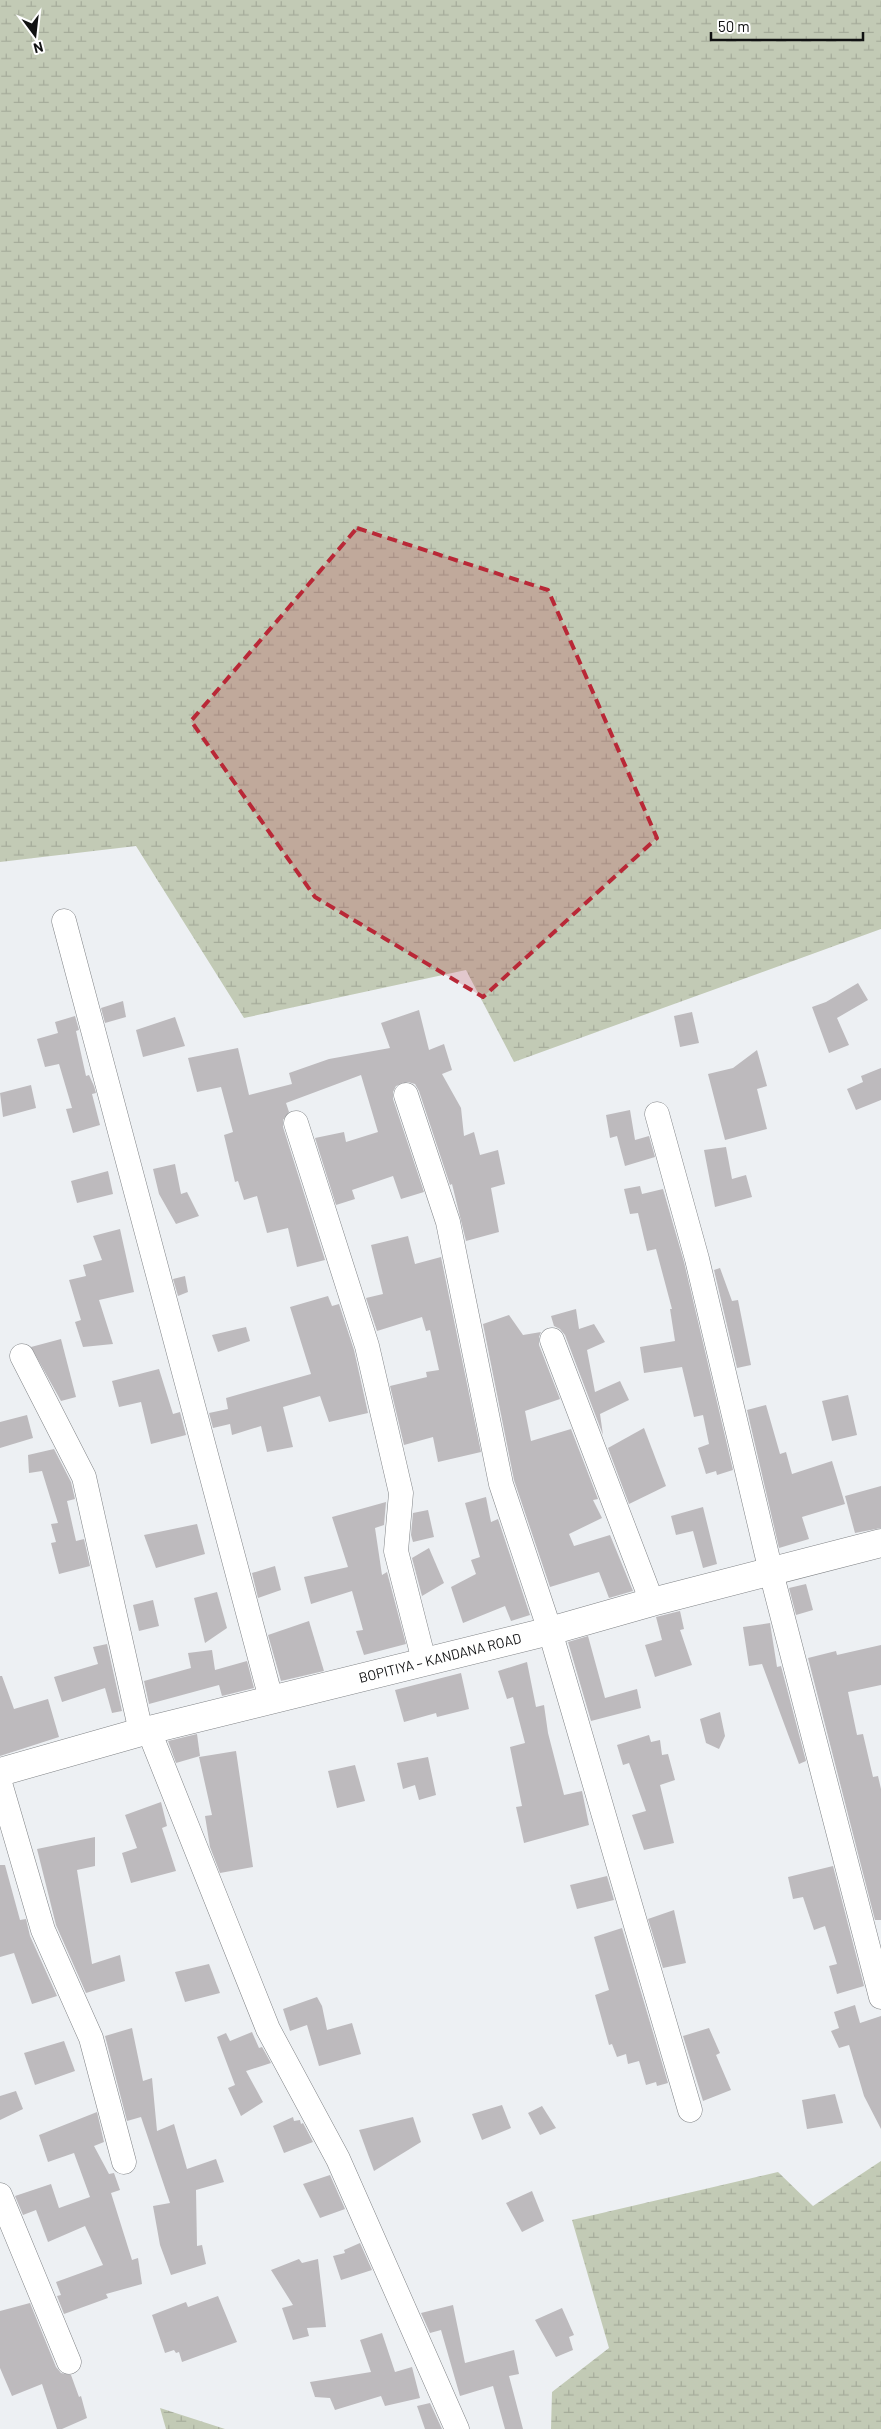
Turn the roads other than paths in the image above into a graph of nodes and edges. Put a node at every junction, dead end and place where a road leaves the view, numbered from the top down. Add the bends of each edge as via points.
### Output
1 (64, 921) dead end
2 (406, 1095) dead end
3 (657, 1114) dead end
4 (296, 1123) dead end
5 (552, 1340) dead end
6 (22, 1356) dead end
7 (881, 1543) edge
8 (771, 1572) junction
9 (652, 1602) junction
10 (550, 1631) junction
11 (424, 1661) junction
12 (271, 1699) junction
13 (145, 1732) junction
14 (0, 1772) edge
15 (0, 1783) edge
16 (881, 1997) edge
17 (690, 2110) dead end
18 (124, 2162) dead end
19 (0, 2195) edge
20 (69, 2362) dead end
21 (457, 2429) edge

1 - 12 street
2 - 10 street via 448,1222 501,1484
3 - 8 street via 699,1268
4 - 11 street via 367,1346 401,1492 396,1551
5 - 9 street
6 - 13 street via 84,1477
7 - 8 street, BOPITIYA – KANDANA ROAD
8 - 9 street, BOPITIYA – KANDANA ROAD
8 - 16 street
9 - 10 street, BOPITIYA – KANDANA ROAD
10 - 11 street, BOPITIYA – KANDANA ROAD
10 - 17 street
11 - 12 street, BOPITIYA – KANDANA ROAD
12 - 13 street, BOPITIYA – KANDANA ROAD
13 - 14 street, BOPITIYA – KANDANA ROAD
13 - 21 street via 268,2029 338,2159
15 - 18 street via 43,1930 91,2038
19 - 20 street

